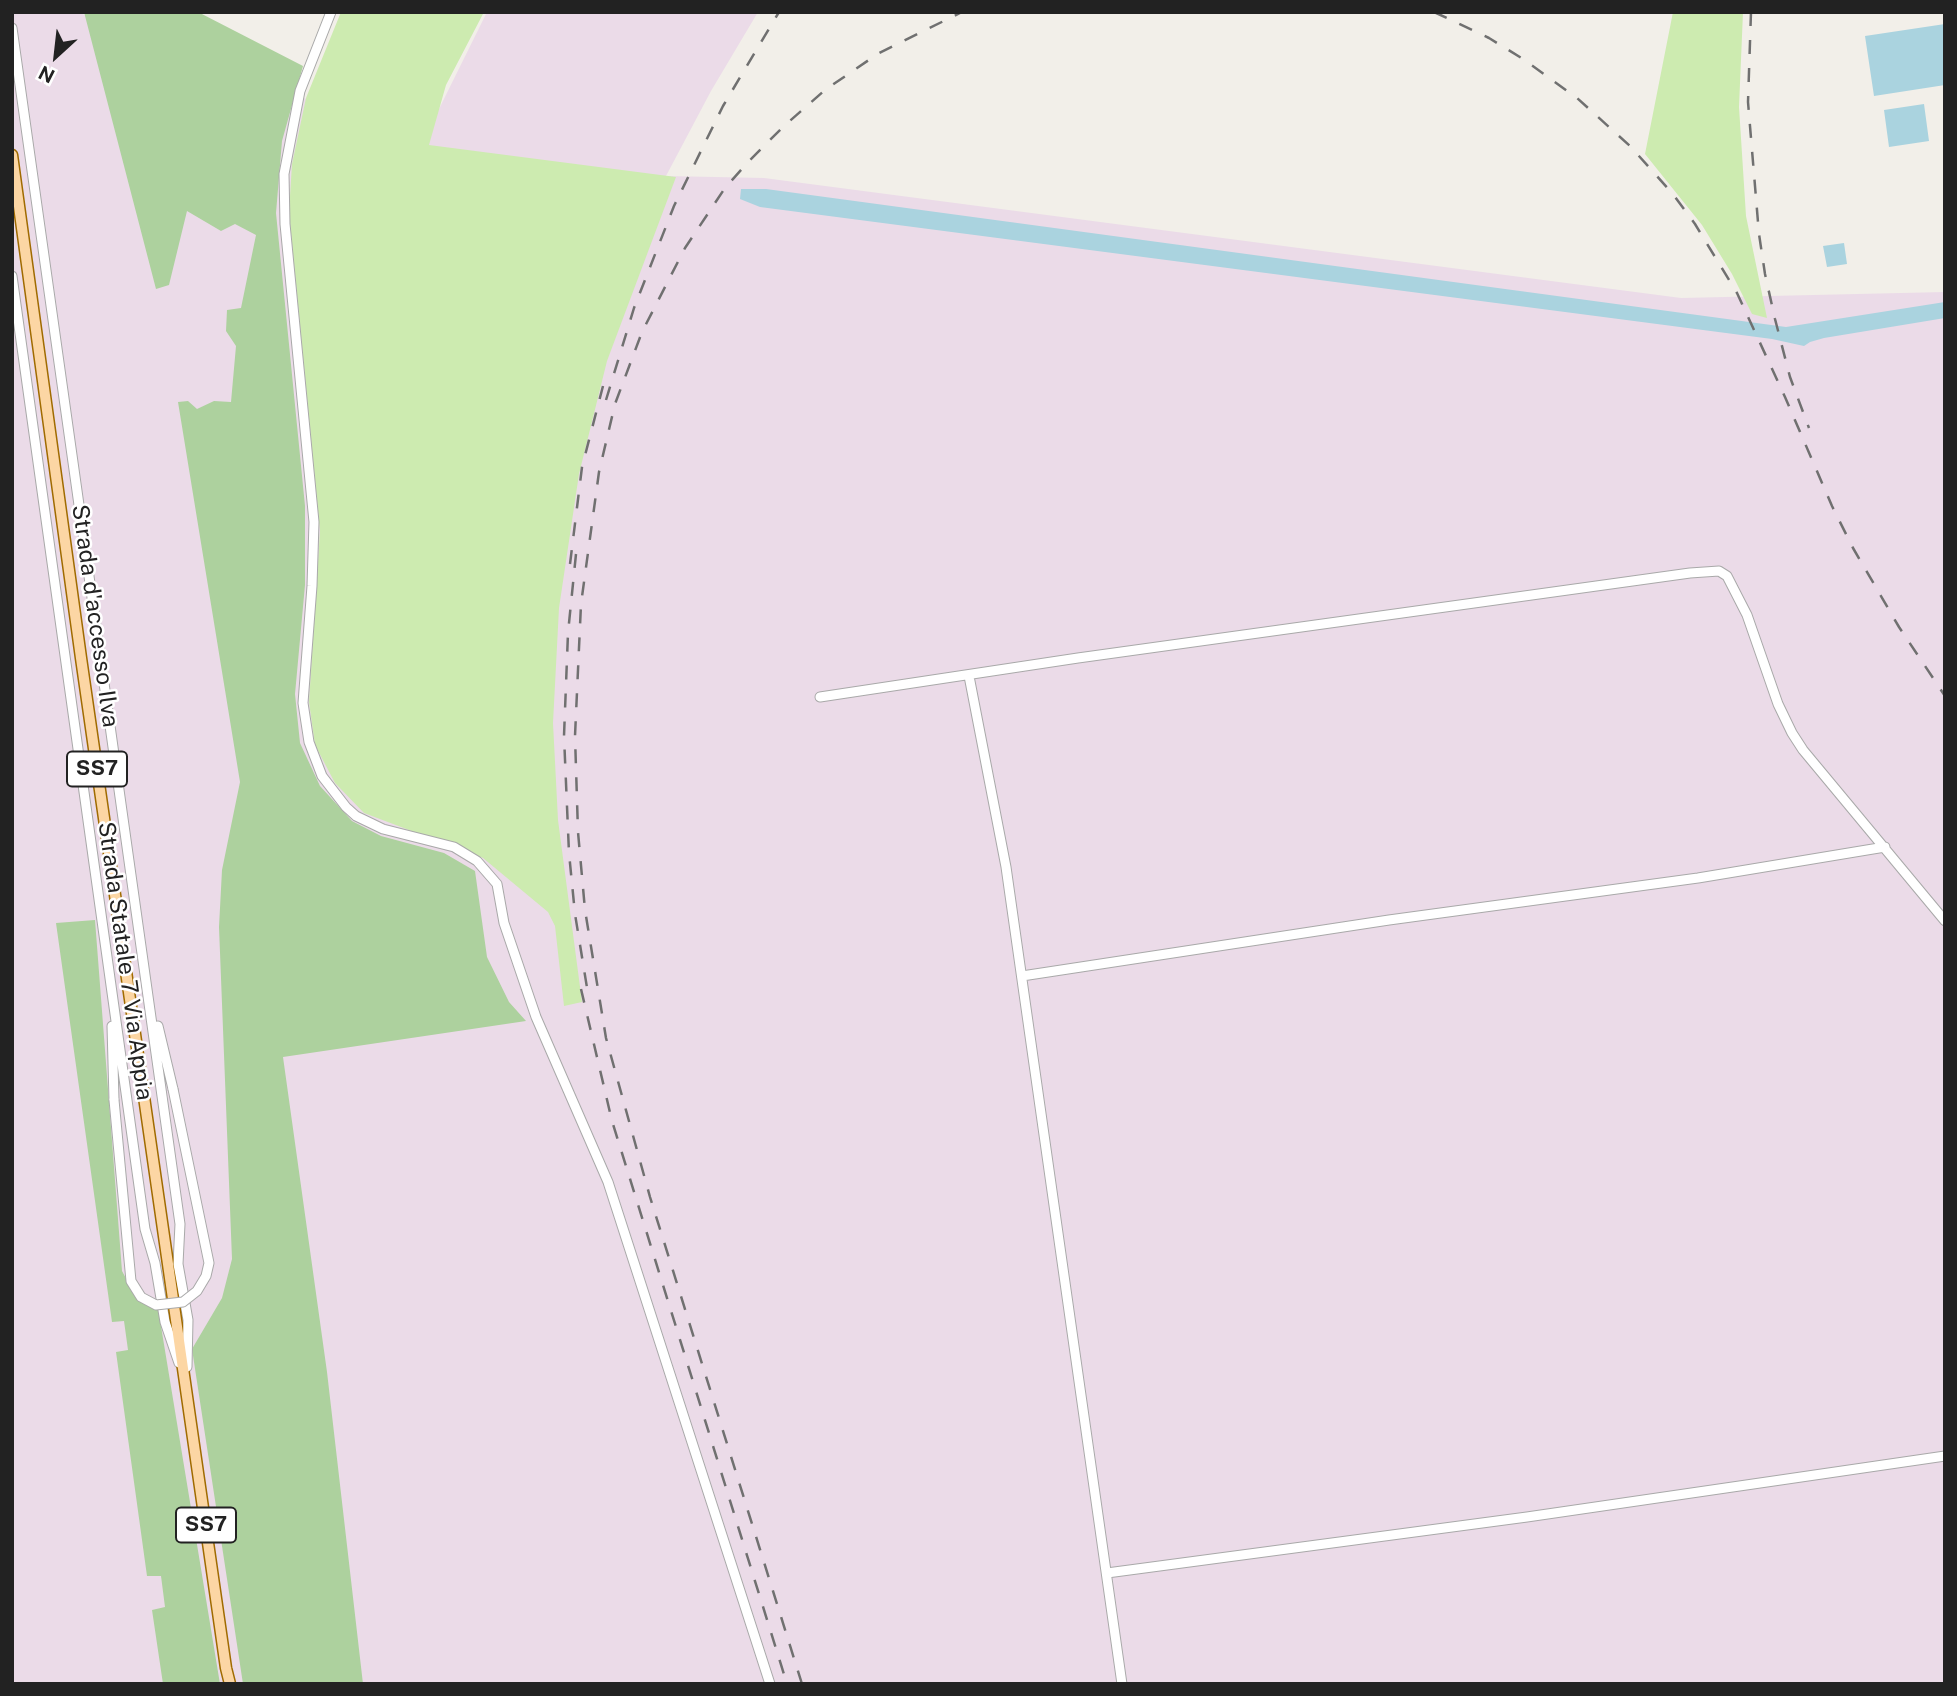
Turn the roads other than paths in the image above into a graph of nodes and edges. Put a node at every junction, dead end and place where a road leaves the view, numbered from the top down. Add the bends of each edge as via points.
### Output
1 (331, 12) edge
2 (12, 28) edge
3 (12, 155) edge
4 (12, 276) edge
5 (969, 676) junction
6 (820, 697) dead end
7 (1885, 848) junction
8 (1945, 921) edge
9 (146, 976) junction
10 (1022, 976) junction
11 (110, 982) junction
12 (186, 1383) junction
13 (1945, 1456) edge
14 (1107, 1573) junction
15 (230, 1684) edge
16 (770, 1684) edge
17 (1122, 1684) edge

1 - 16 street via 300,91 284,174 314,522 303,703 309,742 322,776 356,816 383,829 454,848 477,861 497,884 536,1017 608,1182
2 - 9 street, Strada d'accesso Ilva
3 - 12 main road, Strada Statale 7 Via Appia / SS7
4 - 11 street, Strada d'accesso Ilva
5 - 6 street
5 - 7 street via 1719,571 1727,576 1747,615 1792,733
5 - 10 street
7 - 8 street
7 - 10 street
9 - 11 street, bridge via 209,1263 197,1290 183,1302 156,1305 141,1297 131,1281 114,1100
9 - 12 street, Strada d'accesso Ilva via 180,1224 178,1264 188,1320
10 - 14 street
11 - 12 street, Strada d'accesso Ilva via 145,1229 164,1322
12 - 15 main road, Strada Statale 7 Via Appia / SS7
13 - 14 street
14 - 17 street

